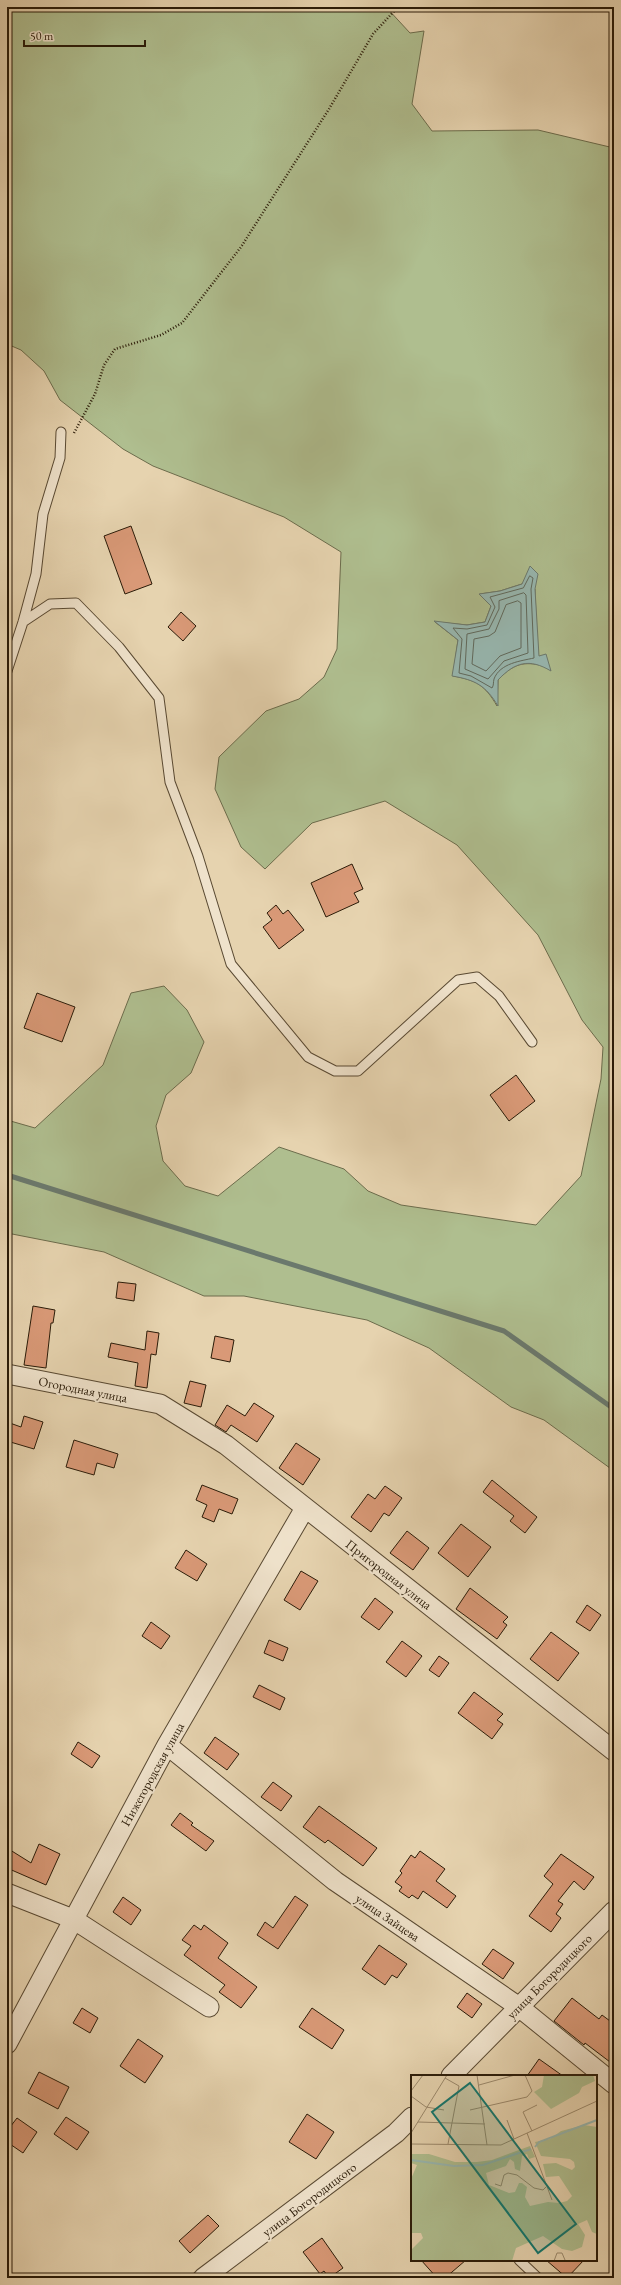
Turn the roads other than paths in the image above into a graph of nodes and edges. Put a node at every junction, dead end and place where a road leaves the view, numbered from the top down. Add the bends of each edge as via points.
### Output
1 (61, 432) dead end
2 (23, 622) junction
3 (7, 671) edge
4 (532, 1042) dead end
5 (7, 1374) edge
6 (160, 1404) joint
7 (305, 1508) junction
8 (167, 1745) junction
9 (614, 1751) edge
10 (7, 1893) edge
11 (614, 1911) edge
12 (73, 1919) junction
13 (519, 2006) junction
14 (209, 2007) dead end
15 (7, 2044) edge
16 (453, 2075) edge
17 (614, 2084) edge
18 (411, 2117) edge
19 (520, 2261) edge
20 (203, 2278) edge
21 (538, 2278) edge

1 - 2 lane via 60,458 43,514 36,574
2 - 3 lane
2 - 4 lane via 50,604 76,603 119,647 159,698 170,782 198,856 231,964 308,1057 334,1072 358,1071 458,980 478,978 498,996
5 - 6 street, Огородная улица
6 - 7 street, Пригородная улица via 226,1445
7 - 8 street, Нижегородская улица
7 - 9 street, Пригородная улица
8 - 12 street, Нижегородская улица
8 - 13 street, улица Зайцева via 335,1881
10 - 12 street
11 - 13 street, улица Богородицкого
12 - 14 street
12 - 15 street, Нижегородская улица
13 - 16 street, улица Богородицкого
13 - 17 street, улица Зайцева
18 - 20 street, улица Богородицкого via 396,2133
19 - 21 lane

